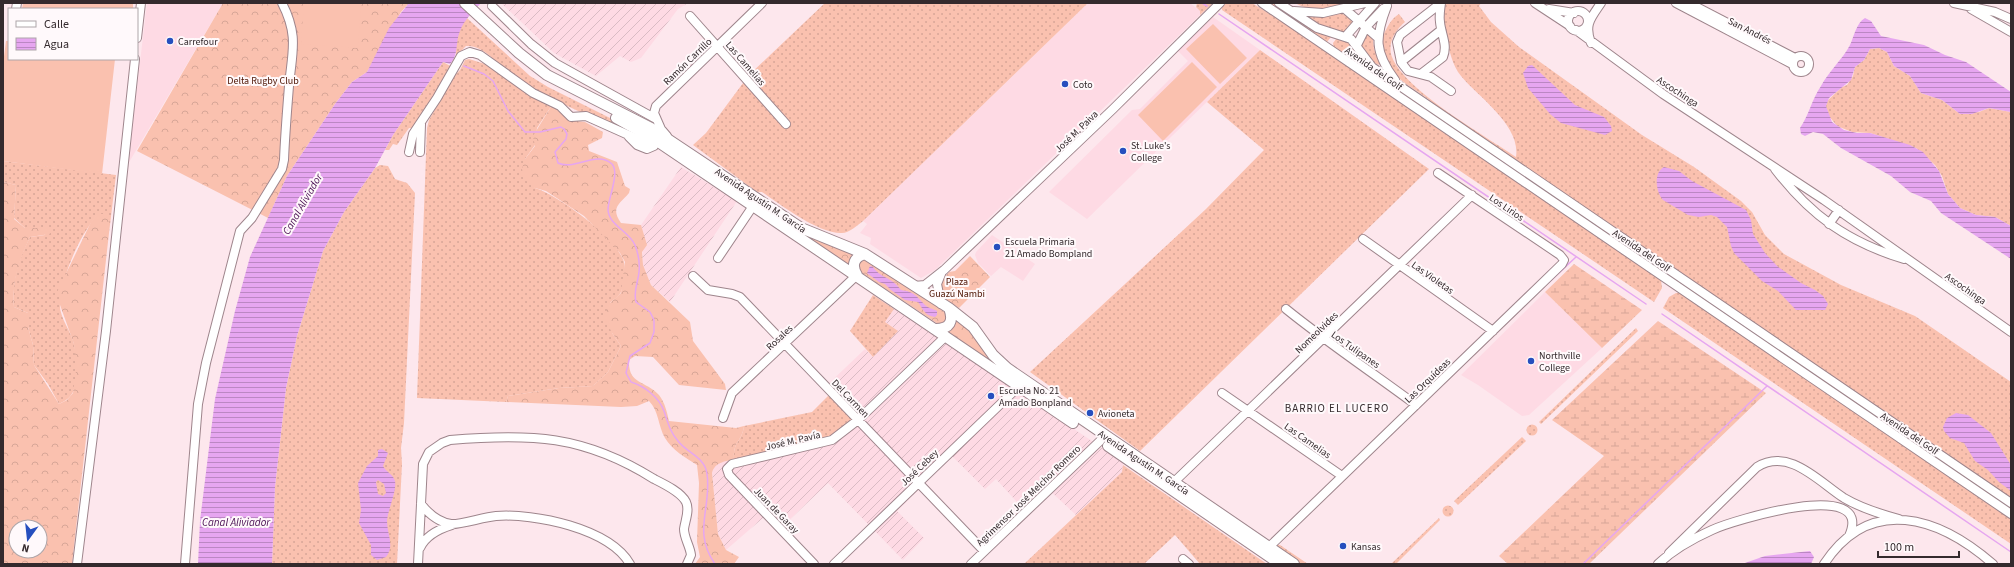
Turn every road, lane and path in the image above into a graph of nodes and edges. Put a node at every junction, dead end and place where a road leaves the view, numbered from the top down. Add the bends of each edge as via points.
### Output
1 (141, 3) edge
2 (282, 3) edge
3 (456, 3) edge
4 (465, 3) edge
5 (762, 3) edge
6 (1220, 3) edge
7 (1262, 3) edge
8 (1279, 3) edge
9 (1365, 3) edge
10 (1375, 3) edge
11 (1441, 3) edge
12 (1535, 3) edge
13 (1600, 3) edge
14 (1676, 3) edge
15 (1689, 3) edge
16 (1954, 3) edge
17 (1388, 4) edge
18 (1963, 5) junction
19 (492, 6) dead end
20 (1543, 8) junction
21 (1345, 9) junction
22 (1290, 10) junction
23 (1577, 12) junction
24 (690, 16) dead end
25 (1712, 18) junction
26 (477, 19) junction
27 (2011, 19) edge
28 (1359, 21) junction
29 (1588, 24) junction
30 (1366, 27) junction
31 (1573, 28) junction
32 (138, 29) edge
33 (1441, 30) junction
34 (2011, 32) edge
35 (1343, 35) junction
36 (1377, 37) junction
37 (1591, 43) junction
38 (717, 46) junction
39 (1358, 47) junction
40 (1330, 49) junction
41 (1344, 58) junction
42 (135, 60) edge
43 (1794, 61) dead end
44 (1401, 62) junction
45 (1421, 74) junction
46 (1399, 85) junction
47 (1450, 91) dead end
48 (656, 119) junction
49 (422, 123) junction
50 (786, 124) dead end
51 (670, 140) junction
52 (657, 141) junction
53 (1772, 164) junction
54 (1438, 173) dead end
55 (1472, 196) junction
56 (753, 206) junction
57 (1839, 210) junction
58 (1829, 224) junction
59 (1363, 240) dead end
60 (865, 254) junction
61 (718, 258) dead end
62 (1564, 260) joint
63 (1910, 261) junction
64 (1399, 266) junction
65 (944, 270) junction
66 (857, 275) junction
67 (693, 276) dead end
68 (914, 286) junction
69 (945, 306) junction
70 (1286, 309) dead end
71 (936, 329) junction
72 (1493, 331) junction
73 (2011, 332) edge
74 (946, 336) junction
75 (1324, 338) junction
76 (785, 344) junction
77 (1018, 380) junction
78 (1222, 393) dead end
79 (1416, 405) junction
80 (1249, 411) junction
81 (723, 418) dead end
82 (858, 420) junction
83 (1100, 441) junction
84 (727, 469) joint
85 (1342, 476) junction
86 (918, 482) junction
87 (1174, 482) junction
88 (1848, 500) junction
89 (2011, 503) edge
90 (421, 504) junction
91 (1842, 507) junction
92 (2011, 514) edge
93 (1899, 519) junction
94 (1701, 522) junction
95 (452, 524) junction
96 (1707, 532) junction
97 (1849, 536) junction
98 (1269, 547) junction
99 (419, 551) junction
100 (984, 551) junction
101 (1669, 553) junction
102 (630, 563) edge
103 (77, 564) edge
104 (185, 564) edge
105 (418, 564) edge
106 (687, 564) edge
107 (814, 564) edge
108 (834, 564) edge
109 (971, 564) edge
110 (1280, 564) edge
111 (1294, 564) edge
112 (1658, 564) edge
113 (1824, 564) edge
114 (1993, 564) edge

1 - 32 street
2 - 104 street via 290,17 294,36 284,160 282,169 252,218 240,231 206,363 198,404
3 - 26 main road
4 - 26 main road
5 - 38 street, Ramón Carrillo
6 - 65 street, José M. Paiva
7 - 40 street, Avenida del Golf
8 - 22 street, Avenida del Golf
9 - 21 street
10 - 28 street
11 - 33 street
11 - 44 street via 1400,35 1397,42
12 - 20 street, Ascochinga
13 - 23 street
13 - 29 street
14 - 25 street, San Andrés
15 - 25 street, San Andrés
16 - 18 street
17 - 30 street
17 - 36 street
18 - 27 street via 1995,12
18 - 34 street
19 - 48 street via 531,44 555,63
20 - 23 street
20 - 31 street, Ascochinga
21 - 22 street via 1310,14
21 - 28 street
22 - 35 street, Avenida del Golf via 1316,28
23 - 29 street via 1587,17
23 - 31 street via 1569,20
24 - 38 street, Las Camelias
25 - 43 street, San Andrés
26 - 51 main road, Avenida Agustín M. García via 547,75
26 - 52 main road, Avenida Agustín M. García via 538,76
28 - 30 street
28 - 35 street
29 - 31 street via 1582,30
29 - 37 street
30 - 36 street
30 - 39 street
31 - 37 street, Ascochinga
33 - 44 street
33 - 45 street via 1445,49 1443,57
35 - 39 street, Avenida del Golf
35 - 40 street via 1332,41
36 - 46 street via 1384,66
37 - 53 street, Ascochinga via 1663,94
38 - 48 street, Ramón Carrillo via 656,106
38 - 50 street, Las Camelias
39 - 41 street via 1352,57
39 - 46 street, Avenida del Golf via 1367,63
40 - 41 street, Avenida del Golf
41 - 92 street, Avenida del Golf
42 - 103 street via 106,331
44 - 45 street via 1408,71
45 - 47 street via 1431,77
46 - 89 street, Avenida del Golf
48 - 51 street
49 - 49 street via 420,150 409,149 411,136
49 - 52 street via 461,56 466,52 474,52 532,92 560,106 571,117 586,116 644,142
51 - 60 main road, Avenida Agustín M. García via 801,228
52 - 56 main road, Avenida Agustín M. García
53 - 57 street, Ascochinga
53 - 58 street, Ascochinga via 1802,202
54 - 55 street, Los Lirios
55 - 62 street, Los Lirios
55 - 64 street, Nomeolvides
56 - 61 street
56 - 66 main road, Avenida Agustín M. García
57 - 58 street
57 - 63 street, Ascochinga
58 - 63 street, Ascochinga via 1867,246
59 - 64 street, Las Violetas
60 - 66 main road via 854,261
60 - 68 main road, Avenida Agustín M. García
62 - 72 street, Las Orquídeas
63 - 73 street, Ascochinga
64 - 72 street, Las Violetas
64 - 75 street, Nomeolvides
65 - 68 street, José M. Paiva via 925,284
65 - 69 street via 937,284
66 - 71 main road, Avenida Agustín M. García
66 - 76 street, Rosales
67 - 76 street, Del Carmen via 708,290 740,297
68 - 69 main road, Avenida Agustín M. García
69 - 71 main road via 952,319 950,325
69 - 77 main road, Avenida Agustín M. García via 968,323
70 - 75 street, Los Tulipanes
71 - 74 main road, Avenida Agustín M. García
72 - 79 street, Las Orquídeas
74 - 77 main road, Avenida Agustín M. García
74 - 82 street, José M. Pavía
75 - 79 street, Los Tulipanes
75 - 80 street, Nomeolvides
76 - 81 street, Rosales via 732,393
76 - 82 street, Del Carmen
77 - 83 main road, Avenida Agustín M. García
77 - 86 street, José Cebey via 1013,392
77 - 87 main road, Avenida Agustín M. García
78 - 80 street, Las Camelias
79 - 85 street, Las Orquídeas
80 - 85 street, Las Camelias
80 - 87 street, Nomeolvides
82 - 84 street, José M. Pavía via 828,442 732,464
82 - 86 street, Del Carmen
83 - 100 street, Agrimensor José Melchor Romero
83 - 110 main road, Avenida Agustín M. García
84 - 107 street, Juan de Garay via 729,475
85 - 98 street, Las Orquídeas
86 - 100 street, Del Carmen
86 - 108 street, José Cebey
87 - 98 main road, Avenida Agustín M. García
88 - 91 street
88 - 93 street via 1866,509
88 - 94 street via 1799,467 1775,461 1757,467
90 - 95 street via 436,518
90 - 99 street
90 - 106 street via 425,457 442,443 450,440 514,436 564,442 623,461 684,500 687,509 684,531 691,555
91 - 96 street via 1815,506 1771,511
91 - 97 street via 1851,519
93 - 97 street via 1872,523
93 - 114 street via 1922,522 1942,530
94 - 96 street via 1700,528
94 - 101 street
95 - 99 street via 428,537
95 - 102 street via 496,516 554,521 593,535 614,548
96 - 101 street
97 - 113 street
98 - 111 main road, Avenida Agustín M. García
99 - 105 street
100 - 109 street, Agrimensor José Melchor Romero
101 - 112 street

